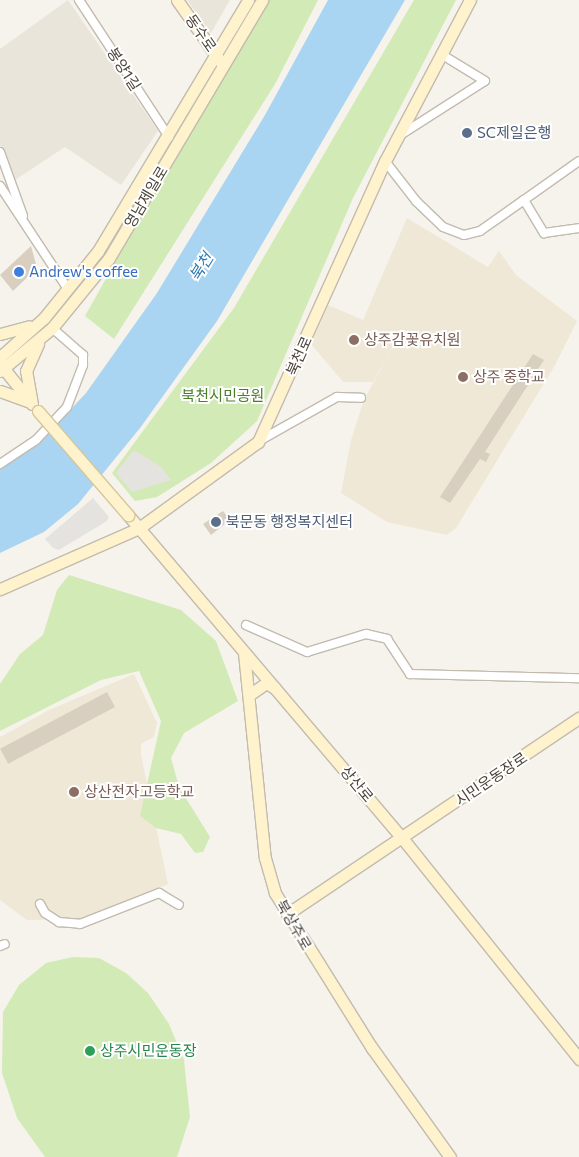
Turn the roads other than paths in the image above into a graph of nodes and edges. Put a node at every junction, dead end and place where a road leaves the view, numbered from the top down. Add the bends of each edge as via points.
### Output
1 (79, 0) edge
2 (177, 0) edge
3 (248, 0) edge
4 (262, 0) edge
5 (470, 0) edge
6 (441, 54) junction
7 (216, 56) junction
8 (224, 66) junction
9 (402, 134) junction
10 (169, 137) junction
11 (0, 152) edge
12 (385, 161) junction
13 (579, 161) edge
14 (0, 186) edge
15 (524, 200) junction
16 (26, 225) junction
17 (579, 228) edge
18 (68, 289) junction
19 (44, 318) junction
20 (52, 328) junction
21 (0, 334) edge
22 (41, 338) junction
23 (0, 357) edge
24 (1, 368) edge
25 (0, 392) edge
26 (361, 398) dead end
27 (35, 407) junction
28 (258, 442) junction
29 (0, 464) edge
30 (139, 528) junction
31 (0, 589) edge
32 (246, 624) dead end
33 (244, 653) junction
34 (579, 678) edge
35 (277, 688) junction
36 (249, 695) junction
37 (579, 718) edge
38 (403, 839) junction
39 (40, 904) dead end
40 (180, 904) dead end
41 (287, 914) junction
42 (579, 1059) edge
43 (450, 1157) edge

1 - 10 street, 봉양1길
2 - 7 street, 동수로
3 - 7 street, 영남제일로
4 - 8 street, 영남제일로
5 - 6 street, 북천로
6 - 9 street, 북천로
6 - 9 street via 485,81
7 - 8 street, 동수로
7 - 10 street, 영남제일로
8 - 20 street, 영남제일로 via 109,258
9 - 12 street, 북천로
10 - 18 street, 영남제일로 via 98,251
11 - 16 street
12 - 15 street via 416,201 443,227 464,235 480,231
12 - 28 street, 북천로
13 - 15 street
14 - 16 street
15 - 17 street via 544,234
16 - 18 street
18 - 19 street, 영남제일로
19 - 21 street via 11,334
19 - 23 street, 영남제일로
20 - 22 street, 영남제일로
20 - 29 street via 83,354 67,407 36,440
22 - 24 street, 영남제일로
22 - 27 street via 26,371
24 - 27 street
25 - 27 street
26 - 28 street via 337,397
27 - 30 street, 상산로, bridge
28 - 30 street, 북천로
30 - 31 street, 북천로
30 - 33 street, 상산로
32 - 34 street via 307,652 366,634 387,639 410,674
33 - 35 street, 상산로
33 - 36 street, 북상주로
35 - 36 street via 266,683
35 - 38 street, 상산로
36 - 41 street, 북상주로 via 265,858 275,893
37 - 38 street, 시민운동장로
38 - 41 street, 시민운동장로
38 - 42 street, 상산로
39 - 40 street via 45,914 58,922 80,924 159,893
41 - 43 street, 북상주로 via 372,1048

